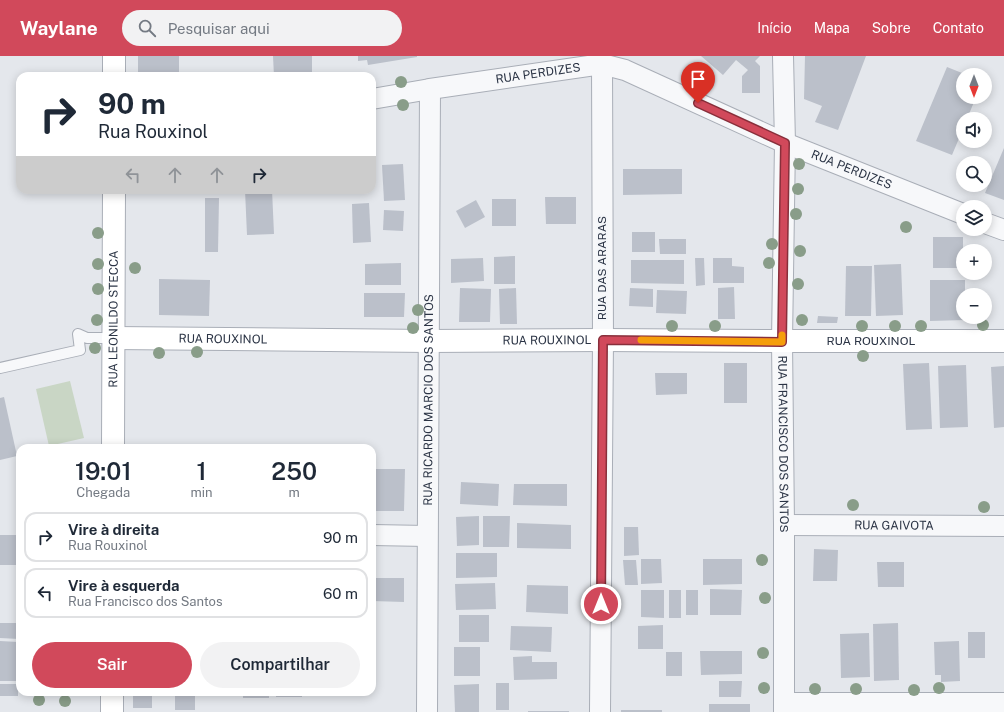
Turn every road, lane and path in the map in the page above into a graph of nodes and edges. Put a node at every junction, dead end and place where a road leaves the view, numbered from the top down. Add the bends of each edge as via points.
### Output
1 (114, 56) edge
2 (783, 56) edge
3 (602, 64) junction
4 (114, 72) edge
5 (430, 89) junction
6 (376, 98) edge
7 (785, 143) junction
8 (114, 194) edge
9 (956, 211) edge
10 (992, 226) edge
11 (1004, 230) edge
12 (113, 338) junction
13 (603, 340) junction
14 (1004, 341) edge
15 (429, 342) junction
16 (782, 342) junction
17 (0, 368) edge
18 (113, 444) edge
19 (784, 525) junction
20 (1004, 526) edge
21 (376, 535) edge
22 (427, 536) junction
23 (112, 696) edge
24 (1004, 703) edge
25 (784, 707) edge
26 (112, 712) edge
27 (427, 712) edge
28 (600, 712) edge

1 - 4 street
2 - 7 street, RUA FRANCISCO DOS SANTOS
3 - 5 street, RUA PERDIZES
3 - 7 street, RUA PERDIZES via 625,70
3 - 13 street, RUA DAS ARARAS
5 - 6 street, RUA PERDIZES
5 - 15 street, RUA RICARDO MARCIO DOS SANTOS
7 - 9 street, RUA PERDIZES
7 - 16 street, RUA FRANCISCO DOS SANTOS
8 - 12 street, RUA LEONILDO STECCA
10 - 11 street
12 - 15 street, RUA ROUXINOL
12 - 17 lane via 87,338 78,334 80,350
12 - 18 street, RUA LEONILDO STECCA
13 - 15 street, RUA ROUXINOL
13 - 16 street, RUA ROUXINOL
13 - 28 street, RUA DAS ARARAS
14 - 16 street, RUA ROUXINOL
15 - 22 street, RUA RICARDO MARCIO DOS SANTOS
16 - 19 street, RUA FRANCISCO DOS SANTOS
19 - 20 street, RUA GAIVOTA
19 - 25 street, RUA FRANCISCO DOS SANTOS
21 - 22 street
22 - 27 street, RUA RICARDO MARCIO DOS SANTOS
23 - 26 street
24 - 25 street

